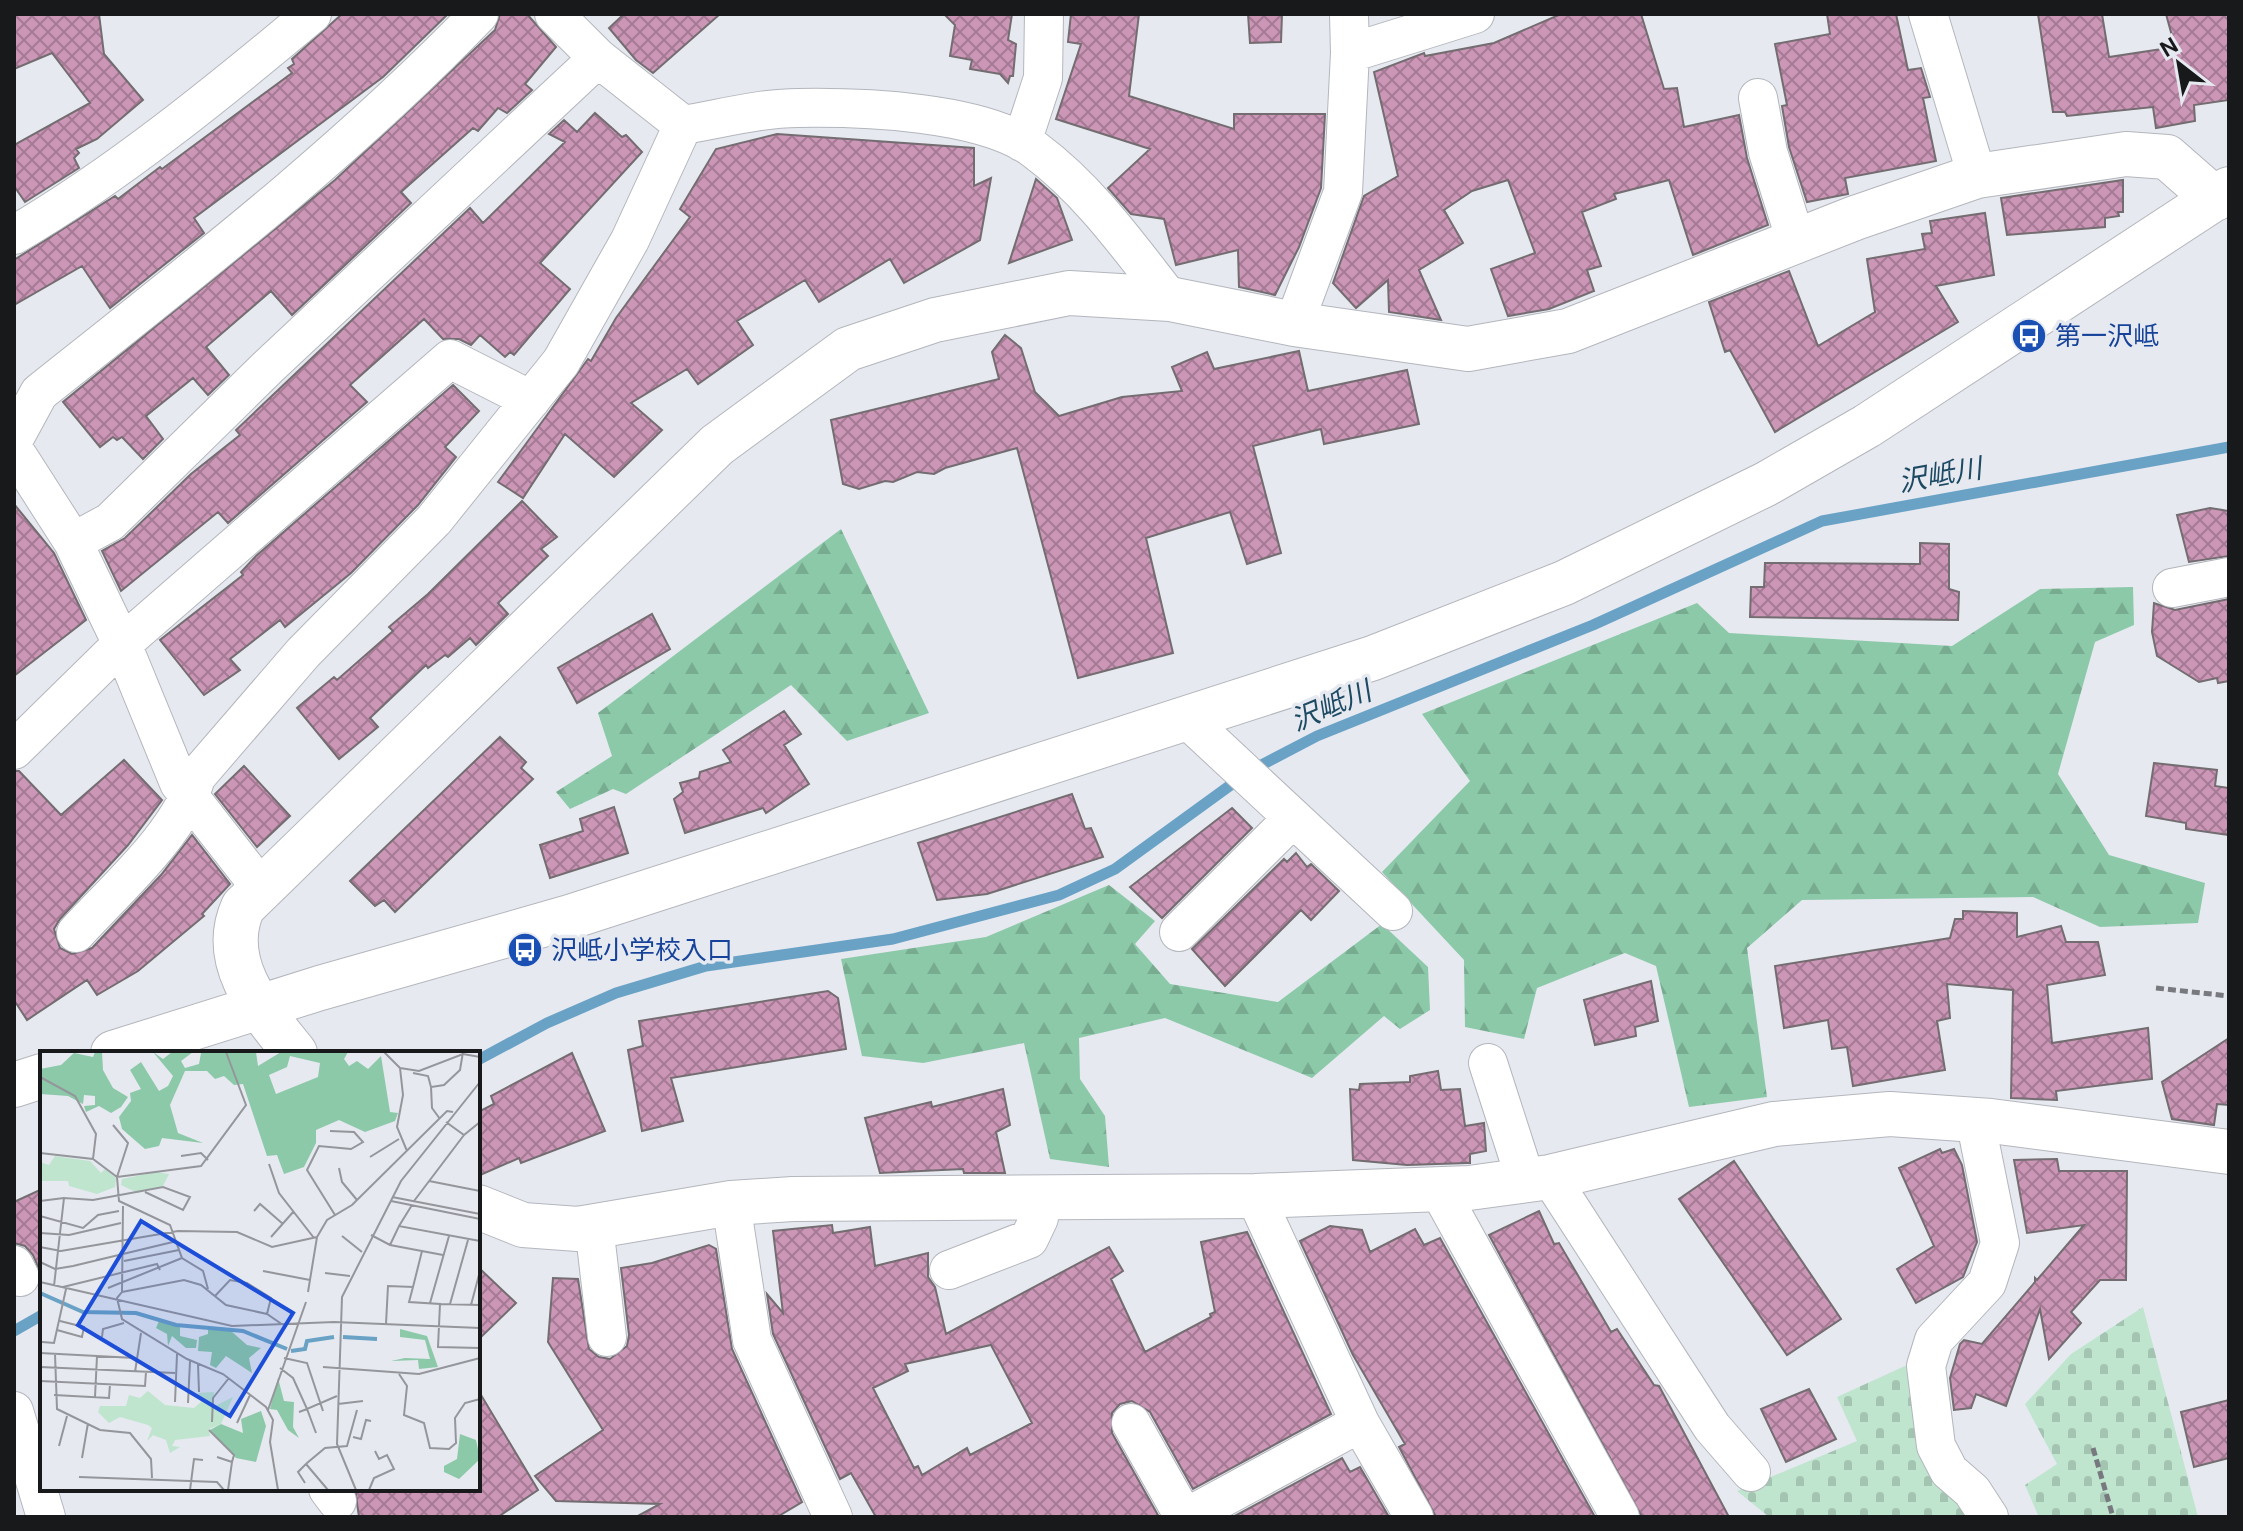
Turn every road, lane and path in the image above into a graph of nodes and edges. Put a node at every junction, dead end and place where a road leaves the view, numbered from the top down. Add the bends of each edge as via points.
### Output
1 (312, 14) edge
2 (479, 14) edge
3 (554, 14) edge
4 (1044, 14) edge
5 (1349, 14) edge
6 (1475, 14) edge
7 (1928, 14) edge
8 (1350, 53) junction
9 (598, 58) junction
10 (1758, 98) dead end
11 (683, 125) junction
12 (1022, 142) junction
13 (1977, 176) junction
14 (2222, 194) edge
15 (14, 235) edge
16 (1796, 241) junction
17 (1170, 299) junction
18 (1294, 324) junction
19 (531, 400) junction
20 (14, 439) edge
21 (14, 450) edge
22 (73, 542) junction
23 (2229, 577) edge
24 (2172, 588) dead end
25 (122, 644) junction
26 (1187, 719) junction
27 (14, 750) edge
28 (190, 799) junction
29 (1292, 819) junction
30 (261, 888) junction
31 (1393, 911) dead end
32 (1179, 932) dead end
33 (76, 933) dead end
34 (2156, 988) dead end
35 (2229, 996) edge
36 (260, 1007) junction
37 (119, 1051) edge
38 (293, 1051) edge
39 (1488, 1063) dead end
40 (40, 1077) edge
41 (14, 1085) edge
42 (1975, 1119) junction
43 (2229, 1152) edge
44 (1538, 1179) junction
45 (1439, 1190) junction
46 (1255, 1196) junction
47 (1035, 1197) junction
48 (731, 1203) junction
49 (480, 1208) edge
50 (594, 1226) junction
51 (949, 1270) dead end
52 (607, 1337) dead end
53 (14, 1411) edge
54 (1131, 1423) dead end
55 (1360, 1423) junction
56 (2093, 1448) dead end
57 (1751, 1472) dead end
58 (1608, 1513) edge
59 (1193, 1516) edge
60 (46, 1517) edge
61 (58, 1517) edge
62 (69, 1517) edge
63 (833, 1517) edge
64 (1414, 1517) edge
65 (1989, 1517) edge
66 (2113, 1517) edge

1 - 15 street via 240,74 49,215
2 - 20 street via 296,187 39,393
3 - 9 street
4 - 12 street via 1043,78
5 - 8 street
6 - 8 street
7 - 13 street
8 - 18 street via 1343,192
9 - 11 street
9 - 22 street via 110,522
10 - 16 street via 1768,152
11 - 12 street via 796,107 935,115 995,128
11 - 19 street via 630,240 561,362
12 - 17 street via 1107,218
13 - 14 street via 2126,154 2167,157
13 - 16 street
14 - 26 street via 1867,426 1673,532 1458,626
16 - 18 street via 1568,331 1468,349
17 - 18 street
17 - 30 street via 1069,293 935,320 848,349 717,445
19 - 25 street via 450,359
19 - 28 street via 434,520 303,653 196,777
21 - 22 street
22 - 25 street
23 - 24 street
25 - 27 street
25 - 28 street
26 - 29 street
26 - 36 street via 570,917
28 - 30 street
28 - 33 street
29 - 31 street
29 - 32 street
30 - 36 street via 243,907 234,940 245,983
34 - 35 path
36 - 37 street
36 - 38 street
39 - 44 street
40 - 41 street
42 - 43 street
42 - 44 street via 1828,1116 1714,1136
42 - 65 street via 2000,1243 1987,1283 1934,1340 1926,1366 1936,1446 1949,1471 1972,1491
44 - 45 street
44 - 57 street via 1712,1427
45 - 46 street
45 - 58 street
46 - 47 street
46 - 55 street
47 - 48 street
47 - 51 street via 1039,1218 1029,1239
48 - 50 street
48 - 63 street via 752,1340
49 - 50 street via 523,1225
50 - 52 street
53 - 60 street
54 - 59 street
55 - 59 street
55 - 64 street
56 - 66 path
61 - 62 street

